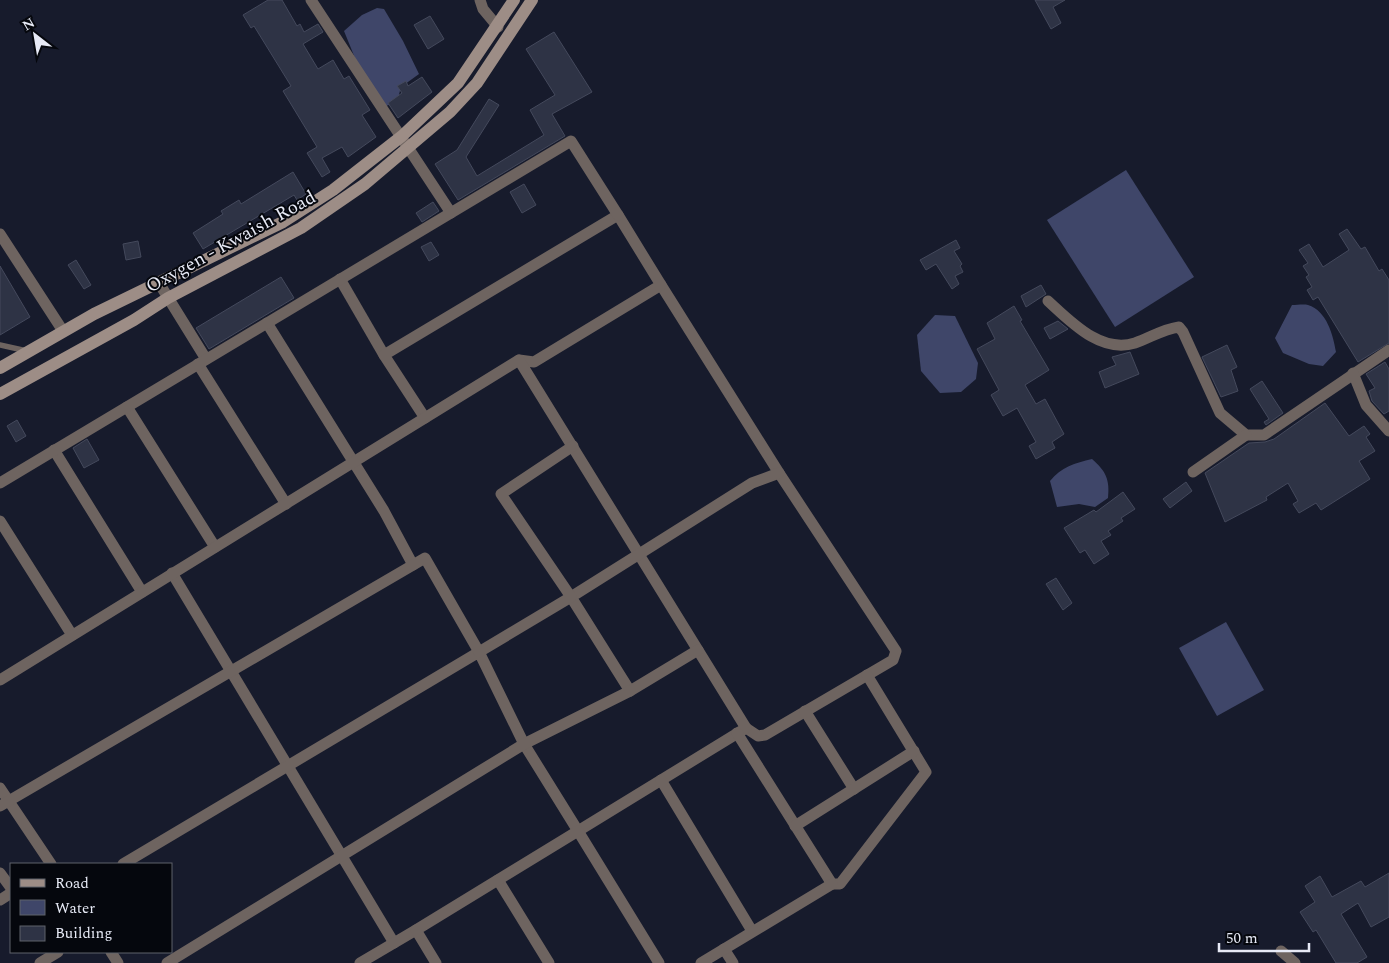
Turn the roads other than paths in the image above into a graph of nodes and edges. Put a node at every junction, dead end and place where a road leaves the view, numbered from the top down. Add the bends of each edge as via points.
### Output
1 (311, 0) edge
2 (480, 0) edge
3 (514, 0) edge
4 (532, 0) edge
5 (498, 27) junction
6 (405, 141) junction
7 (451, 213) junction
8 (618, 215) junction
9 (0, 234) edge
10 (340, 279) junction
11 (159, 282) junction
12 (661, 284) junction
13 (168, 298) junction
14 (1048, 301) dead end
15 (267, 323) junction
16 (63, 331) junction
17 (0, 345) edge
18 (1389, 350) edge
19 (27, 351) junction
20 (384, 355) junction
21 (520, 360) junction
22 (202, 362) junction
23 (0, 368) edge
24 (1353, 373) junction
25 (0, 394) edge
26 (127, 407) junction
27 (425, 418) junction
28 (1389, 430) edge
29 (1246, 435) junction
30 (573, 446) junction
31 (54, 450) junction
32 (354, 462) junction
33 (1194, 472) dead end
34 (778, 473) junction
35 (0, 483) edge
36 (286, 504) junction
37 (0, 521) edge
38 (215, 547) junction
39 (640, 555) junction
40 (413, 565) junction
41 (172, 574) junction
42 (142, 592) junction
43 (571, 597) junction
44 (72, 635) junction
45 (698, 650) junction
46 (479, 652) junction
47 (229, 672) junction
48 (867, 675) junction
49 (0, 680) edge
50 (630, 691) junction
51 (805, 711) junction
52 (742, 731) junction
53 (524, 744) junction
54 (914, 751) junction
55 (286, 767) junction
56 (661, 780) junction
57 (0, 788) edge
58 (854, 789) junction
59 (4, 803) edge
60 (795, 826) junction
61 (578, 831) junction
62 (340, 857) junction
63 (51, 863) edge
64 (124, 863) edge
65 (0, 873) edge
66 (498, 880) junction
67 (832, 884) junction
68 (10, 887) edge
69 (416, 930) junction
70 (752, 931) junction
71 (394, 943) junction
72 (724, 948) junction
73 (1281, 951) dead end
74 (56, 955) edge
75 (40, 963) edge
76 (167, 963) edge
77 (360, 963) edge
78 (436, 963) edge
79 (549, 963) edge
80 (659, 963) edge
81 (701, 963) edge
82 (733, 963) edge
83 (1295, 963) edge

1 - 6 street
2 - 5 street
3 - 5 main road, Oxygen - Kwaish Road
4 - 6 main road, Oxygen - Kwaish Road via 477,84 450,112
5 - 6 main road, Oxygen - Kwaish Road via 458,83
6 - 7 street
6 - 11 main road, Oxygen - Kwaish Road via 283,222
6 - 13 main road, Oxygen - Kwaish Road via 365,184 301,228
7 - 8 street via 571,141
7 - 10 street
8 - 12 street
8 - 20 street
9 - 16 street
10 - 15 street
10 - 20 street
11 - 13 street
11 - 16 main road, Oxygen - Kwaish Road
12 - 21 street via 534,362
12 - 34 street
13 - 22 street
13 - 25 main road, Oxygen - Kwaish Road
14 - 29 street via 1083,333 1115,344 1134,343 1179,326 1220,413
15 - 22 street
15 - 32 street
16 - 19 main road, Oxygen - Kwaish Road
17 - 19 lane
18 - 24 street
19 - 23 main road, Oxygen - Kwaish Road
20 - 27 street
21 - 27 street
21 - 30 street
22 - 26 street
22 - 36 street
24 - 28 street via 1366,405
24 - 29 street via 1264,435
26 - 31 street
26 - 38 street
27 - 32 street
29 - 33 street
30 - 39 street
30 - 43 street via 501,494
31 - 35 street
31 - 42 street
32 - 36 street
32 - 40 street
34 - 39 street via 752,483
34 - 48 street via 896,651 893,660
36 - 38 street
37 - 44 street
38 - 41 street
39 - 43 street
39 - 45 street
40 - 46 street via 425,558
40 - 47 street
41 - 42 street
41 - 47 street
42 - 44 street
43 - 46 street
43 - 50 street
44 - 49 street
45 - 50 street
45 - 52 street
46 - 53 street
46 - 55 street
47 - 55 street
47 - 59 street
48 - 51 street
48 - 54 street
50 - 53 street
51 - 52 street via 765,735
51 - 58 street
52 - 56 street
52 - 60 street
53 - 61 street
53 - 62 street
54 - 58 street
54 - 67 street via 924,766 925,776 840,884
55 - 62 street
55 - 64 street
56 - 61 street
56 - 70 street
57 - 59 street
58 - 60 street
59 - 63 street
60 - 67 street
61 - 66 street
61 - 80 street
62 - 71 street
62 - 76 street
65 - 68 street
66 - 69 street
66 - 79 street
67 - 70 street
69 - 71 street
69 - 78 street
70 - 72 street
71 - 77 street
72 - 81 street
72 - 82 street
73 - 83 street
74 - 75 street

